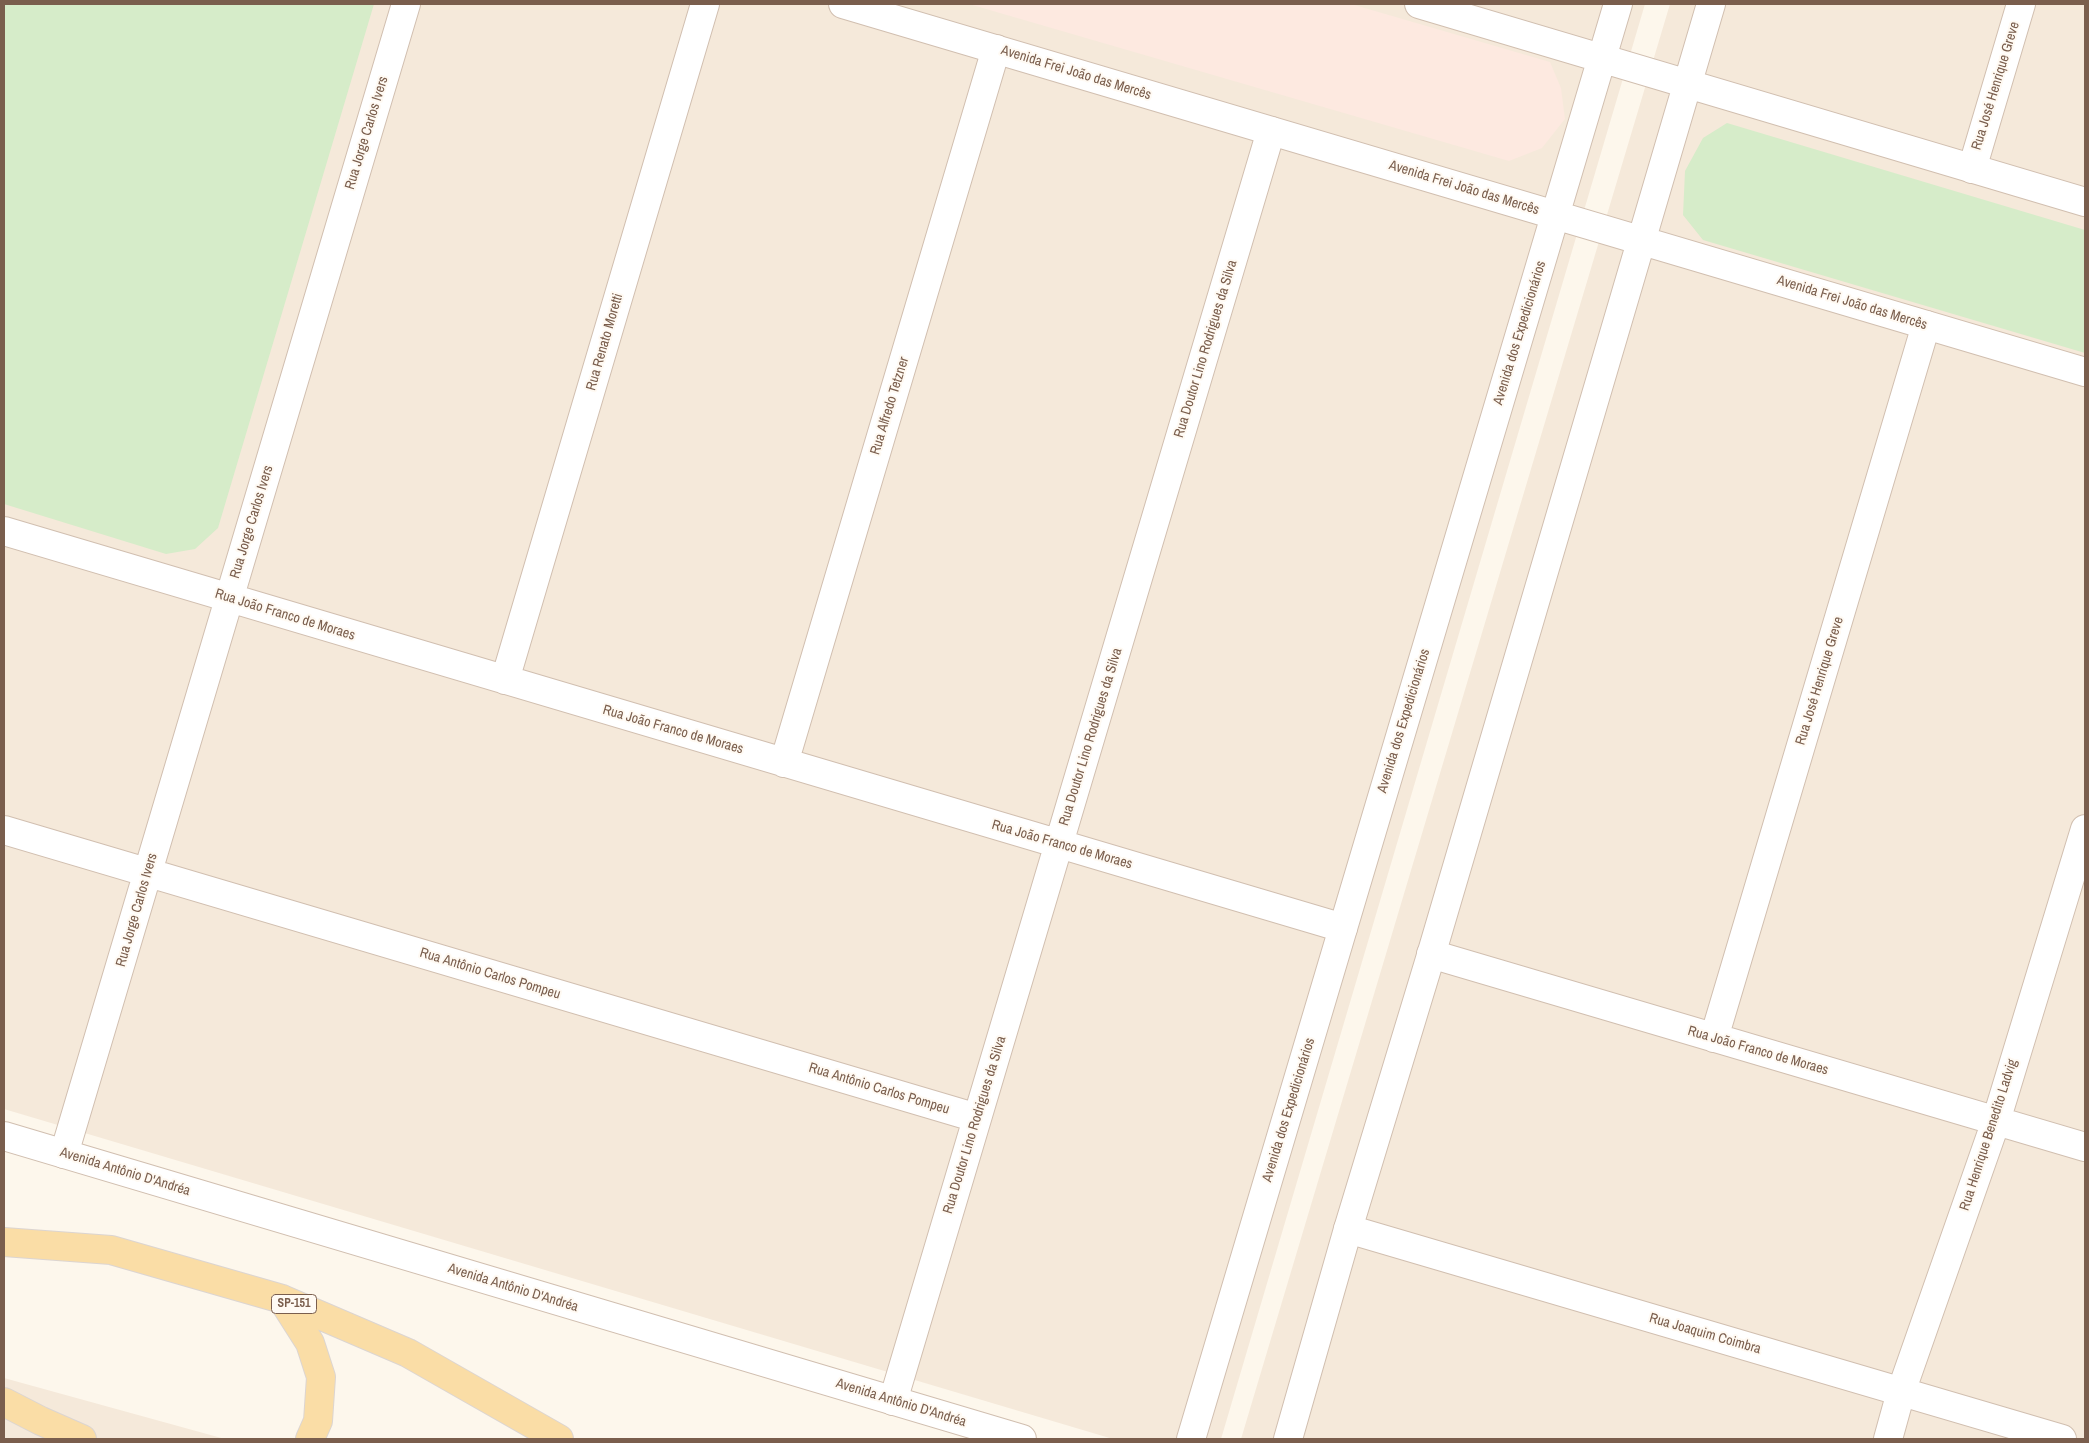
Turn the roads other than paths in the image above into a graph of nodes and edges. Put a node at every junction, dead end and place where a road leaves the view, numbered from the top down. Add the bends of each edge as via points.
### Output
1 (406, 4) edge
2 (705, 4) edge
3 (843, 4) edge
4 (1419, 4) edge
5 (1618, 4) edge
6 (1711, 4) edge
7 (2021, 4) edge
8 (996, 49) junction
9 (1601, 58) junction
10 (1688, 83) junction
11 (1271, 131) junction
12 (1972, 169) junction
13 (2085, 202) edge
14 (1555, 215) junction
15 (1642, 241) junction
16 (1926, 325) junction
17 (2085, 372) edge
18 (4, 531) edge
19 (229, 599) junction
20 (505, 680) junction
21 (784, 763) junction
22 (4, 830) edge
23 (2084, 835) edge
24 (1059, 844) junction
25 (148, 872) junction
26 (1343, 928) junction
27 (1431, 954) junction
28 (1714, 1038) junction
29 (977, 1118) junction
30 (1996, 1121) junction
31 (4, 1136) edge
32 (2085, 1147) edge
33 (64, 1154) junction
34 (1348, 1229) junction
35 (4, 1242) edge
36 (282, 1299) junction
37 (1901, 1392) junction
38 (893, 1401) junction
39 (4, 1402) edge
40 (82, 1439) edge
41 (310, 1439) edge
42 (559, 1439) edge
43 (1022, 1439) edge
44 (1191, 1439) edge
45 (1288, 1439) edge
46 (1888, 1439) edge
47 (2062, 1439) edge

1 - 19 street, Rua Jorge Carlos Ivers
2 - 20 street, Rua Renato Moretti
3 - 8 street, Avenida Frei João das Mercês
4 - 9 street
5 - 9 street, Avenida dos Expedicionários
6 - 10 street
7 - 12 street, Rua José Henrique Greve
8 - 11 street, Avenida Frei João das Mercês
8 - 21 street, Rua Alfredo Tetzner
9 - 10 street
9 - 14 street, Avenida dos Expedicionários
10 - 12 street
10 - 15 street
11 - 14 street, Avenida Frei João das Mercês
11 - 24 street, Rua Doutor Lino Rodrigues da Silva
12 - 13 street
14 - 15 street, Avenida Frei João das Mercês
14 - 26 street, Avenida dos Expedicionários
15 - 16 street, Avenida Frei João das Mercês
15 - 27 street
16 - 17 street, Avenida Frei João das Mercês
16 - 28 street, Rua José Henrique Greve
18 - 19 street, Rua João Franco de Moraes
19 - 20 street, Rua João Franco de Moraes
19 - 25 street, Rua Jorge Carlos Ivers
20 - 21 street, Rua João Franco de Moraes
21 - 24 street, Rua João Franco de Moraes
22 - 25 street, Rua Antônio Carlos Pompeu
23 - 30 street, Rua Henrique Benedito Ladvig
24 - 26 street, Rua João Franco de Moraes
24 - 29 street, Rua Doutor Lino Rodrigues da Silva
25 - 29 street, Rua Antônio Carlos Pompeu
25 - 33 street, Rua Jorge Carlos Ivers
26 - 44 street, Avenida dos Expedicionários
27 - 28 street, Rua João Franco de Moraes
27 - 34 street
28 - 30 street, Rua João Franco de Moraes
29 - 38 street, Rua Doutor Lino Rodrigues da Silva
30 - 32 street, Rua João Franco de Moraes
30 - 37 street, Rua Henrique Benedito Ladvig
31 - 33 street, Avenida Antônio D'Andréa
33 - 38 street, Avenida Antônio D'Andréa
34 - 37 street, Rua Joaquim Coimbra
34 - 45 street
35 - 36 main road, SP-151 via 111,1250
36 - 41 main road via 310,1343 321,1377 318,1421
36 - 42 main road, SP-151 via 408,1353
37 - 46 street, Rua Henrique Benedito Ladvig
37 - 47 street, Rua Joaquim Coimbra
38 - 43 street, Avenida Antônio D'Andréa
39 - 40 main road

